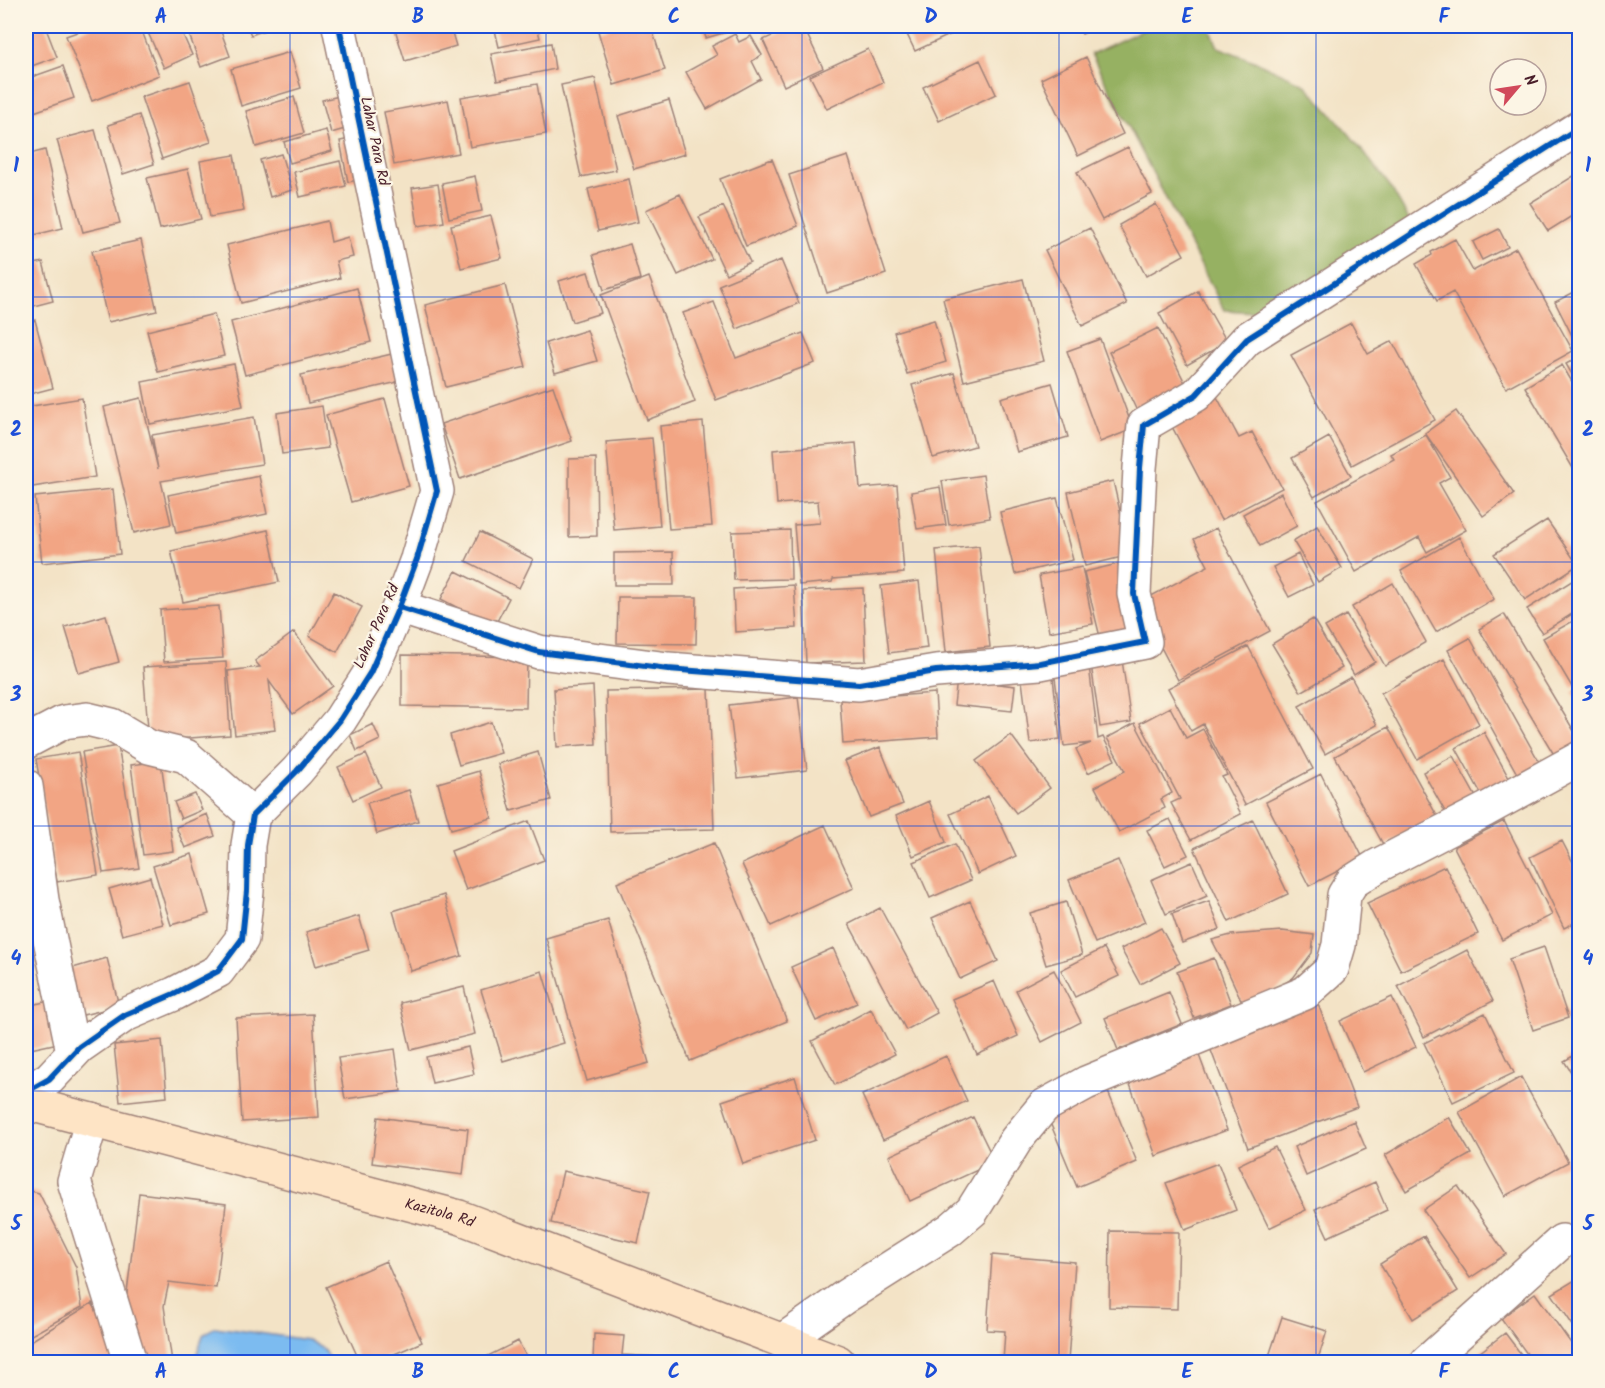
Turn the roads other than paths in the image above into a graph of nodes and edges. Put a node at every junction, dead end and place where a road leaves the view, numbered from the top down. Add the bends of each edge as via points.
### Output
1 (339, 26) edge
2 (1580, 127) edge
3 (399, 607) junction
4 (26, 742) edge
5 (1580, 758) edge
6 (26, 786) edge
7 (253, 815) junction
8 (73, 1052) junction
9 (26, 1092) edge
10 (26, 1103) edge
11 (92, 1120) junction
12 (1562, 1241) dead end
13 (782, 1341) junction
14 (130, 1362) edge
15 (838, 1362) edge
16 (1427, 1362) edge

1 - 3 street, Lahar Para Rd via 437,491
2 - 3 street via 1248,339 1196,395 1144,425 1134,594 1145,642 1040,663 936,671 859,684 668,669 539,652
3 - 7 street, Lahar Para Rd via 370,673 340,720
4 - 7 street via 64,722 87,719 112,725 148,747 186,756
5 - 13 street via 1352,882 1344,895 1339,945 1332,969 1305,993 1086,1083 1044,1106 1016,1140 972,1211 950,1230
6 - 8 street via 42,900
7 - 8 street via 242,939 218,971 125,1015
8 - 9 street via 49,1079
10 - 11 main road, Kazitola Rd
11 - 13 main road, Kazitola Rd via 459,1217
11 - 14 street via 74,1181
12 - 16 street
13 - 15 main road, Kazitola Rd

